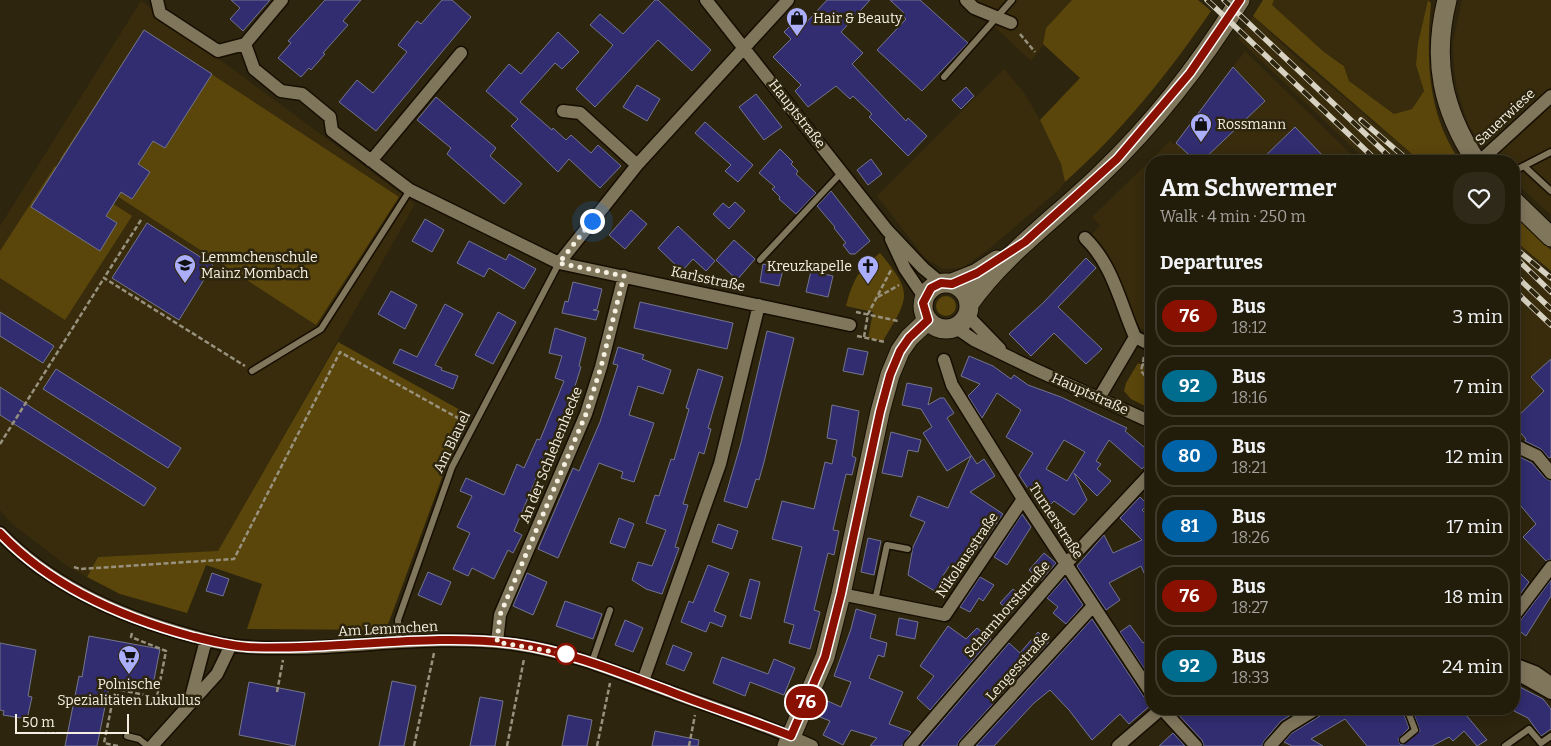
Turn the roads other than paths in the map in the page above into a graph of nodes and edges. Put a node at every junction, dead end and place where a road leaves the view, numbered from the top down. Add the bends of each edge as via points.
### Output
1 (157, 0) edge
2 (282, 0) edge
3 (706, 0) edge
4 (788, 0) edge
5 (966, 0) edge
6 (1012, 0) edge
7 (1240, 0) edge
8 (1448, 0) edge
9 (998, 19) junction
10 (1011, 24) road end
11 (245, 44) junction
12 (743, 48) junction
13 (461, 53) dead end
14 (944, 76) dead end
15 (1551, 96) edge
16 (563, 111) dead end
17 (1551, 152) edge
18 (1473, 155) edge
19 (1487, 155) edge
20 (371, 160) junction
21 (637, 165) junction
22 (1525, 167) junction
23 (1520, 169) edge
24 (842, 172) junction
25 (410, 190) junction
26 (1551, 191) edge
27 (1520, 207) edge
28 (887, 230) junction
29 (1551, 237) edge
30 (1085, 238) dead end
31 (1025, 242) junction
32 (760, 260) dead end
33 (559, 263) junction
34 (624, 276) junction
35 (947, 283) junction
36 (924, 297) junction
37 (759, 305) junction
38 (964, 315) junction
39 (928, 320) junction
40 (850, 325) road end
41 (1135, 337) junction
42 (1145, 342) edge
43 (944, 360) dead end
44 (252, 371) road end
45 (1099, 398) junction
46 (1145, 419) edge
47 (1520, 448) edge
48 (1551, 473) edge
49 (1145, 479) edge
50 (1024, 499) junction
51 (0, 532) edge
52 (908, 549) dead end
53 (1066, 564) junction
54 (1549, 574) edge
55 (841, 594) junction
56 (875, 601) junction
57 (1093, 606) junction
58 (1520, 609) edge
59 (610, 610) dead end
60 (206, 640) junction
61 (497, 642) junction
62 (399, 643) junction
63 (231, 645) junction
64 (592, 662) junction
65 (1520, 666) edge
66 (1520, 675) edge
67 (643, 681) junction
68 (1551, 684) edge
69 (1145, 685) edge
70 (1551, 693) edge
71 (189, 704) junction
72 (1154, 715) edge
73 (1167, 715) edge
74 (1306, 715) edge
75 (1409, 715) edge
76 (127, 736) dead end
77 (1551, 736) edge
78 (1403, 740) dead end
79 (789, 741) edge
80 (150, 746) edge
81 (812, 746) edge
82 (910, 746) edge
83 (965, 746) edge
84 (1118, 746) edge
85 (1196, 746) edge
86 (1270, 746) edge
87 (1505, 746) edge

1 - 11 street via 160,13 218,51
2 - 11 street
3 - 12 street, Hauptstraße
4 - 12 street
5 - 9 street via 974,8
6 - 9 lane
7 - 31 street via 1190,73 1137,137 1094,182
8 - 18 street via 1441,25 1444,89 1454,122
9 - 10 street
9 - 14 lane
11 - 20 street, Karlsstraße via 254,69 281,91 302,94 330,117 332,131
12 - 21 street
12 - 24 street, Hauptstraße
13 - 20 street
15 - 19 street, Sauerwiese
16 - 21 street via 580,114
17 - 22 lane
20 - 25 street, Karlsstraße
21 - 33 street
22 - 23 lane
22 - 26 lane
24 - 28 street, Hauptstraße
24 - 32 lane
25 - 33 street, Karlsstraße
25 - 44 lane via 321,329
27 - 29 street
28 - 35 street, Hauptstraße via 922,268
28 - 36 street, Hauptstraße via 905,269
30 - 41 street via 1107,267
31 - 35 street via 977,273
31 - 38 street via 985,283
33 - 34 street, Karlsstraße
33 - 62 lane, Am Blauel via 452,467 398,620
34 - 37 street, Karlsstraße
34 - 61 street, An der Schlehenhecke via 586,414 500,615
35 - 36 street via 931,288
35 - 38 street, Hauptstraße via 964,291
36 - 39 street, Hauptstraße via 923,309
37 - 40 street, Karlsstraße
37 - 67 street via 720,464
38 - 39 street via 943,328
38 - 45 street, Hauptstraße via 1003,352
39 - 55 street via 900,351 890,375
41 - 42 street
41 - 45 street
43 - 50 street, Turnerstraße via 952,385
45 - 46 street, Hauptstraße
47 - 48 street via 1536,456
49 - 53 street, Scharnhorststraße
50 - 53 street, Turnerstraße
50 - 56 street, Nikolausstraße via 945,614
51 - 60 street, Am Lemmchen via 42,569 90,599 127,616
52 - 56 lane via 887,545
53 - 57 street, Turnerstraße
53 - 82 street, Scharnhorststraße
54 - 58 street
55 - 56 street, Nikolausstraße
55 - 79 street via 825,657
57 - 69 street, Turnerstraße
57 - 83 street, Lengesstraße
59 - 64 lane
60 - 63 street, Am Lemmchen
60 - 71 street
61 - 62 street, Am Lemmchen
61 - 64 street, Am Lemmchen via 563,653
62 - 63 street, Am Lemmchen via 290,647
63 - 71 street via 217,674
64 - 67 street, Am Lemmchen
65 - 68 street
66 - 70 street
67 - 79 street, Am Lemmchen
71 - 80 street
72 - 84 street
73 - 85 street
74 - 86 street via 1287,727
75 - 78 lane via 1414,730
76 - 80 lane
77 - 87 lane via 1541,743 1529,729
79 - 81 street, Am Lemmchen

